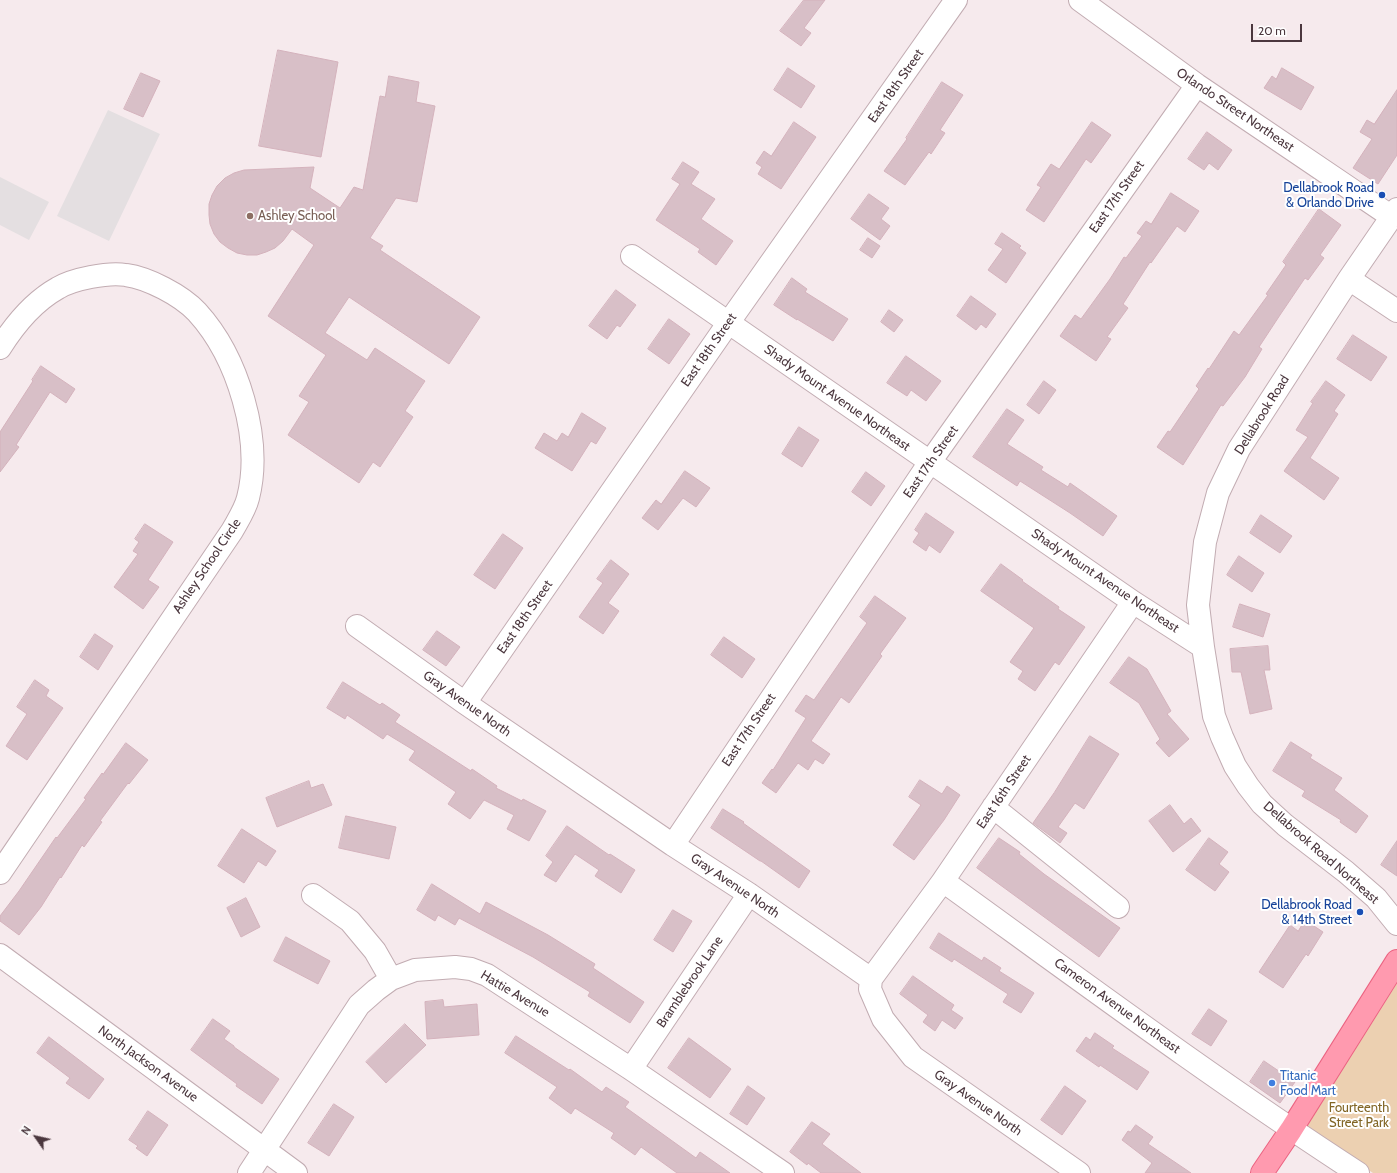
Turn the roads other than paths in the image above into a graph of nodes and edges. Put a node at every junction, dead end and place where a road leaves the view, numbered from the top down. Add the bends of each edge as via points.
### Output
1 (956, 0) edge
2 (1080, 0) edge
3 (1197, 85) junction
4 (1394, 213) edge
5 (632, 256) dead end
6 (1349, 279) junction
7 (1397, 310) edge
8 (728, 322) junction
9 (0, 348) edge
10 (930, 462) junction
11 (1133, 602) junction
12 (357, 626) dead end
13 (1202, 647) junction
14 (465, 703) junction
15 (993, 807) junction
16 (673, 845) junction
17 (0, 873) edge
18 (943, 881) junction
19 (749, 894) junction
20 (313, 895) dead end
21 (1118, 907) dead end
22 (1397, 924) edge
23 (0, 955) edge
24 (1397, 961) edge
25 (391, 979) junction
26 (871, 979) junction
27 (631, 1069) junction
28 (1292, 1130) junction
29 (265, 1150) junction
30 (249, 1173) edge
31 (296, 1173) edge
32 (783, 1173) edge
33 (1079, 1173) edge
34 (1262, 1173) edge
35 (1358, 1173) edge

1 - 8 street, East 18th Street
2 - 3 street, Orlando Street Northeast
3 - 4 street, Orlando Street Northeast
3 - 10 street, East 17th Street
4 - 6 street, Dellabrook Road
5 - 8 street, Shady Mount Avenue Northeast
6 - 7 street
6 - 13 street, Dellabrook Road via 1239,449 1218,493 1205,542 1198,604
8 - 10 street, Shady Mount Avenue Northeast
8 - 14 street, East 18th Street
9 - 17 street, Ashley School Circle via 25,314 40,300 72,281 126,275 169,290 208,325 238,381 249,423 252,474 244,510 232,531
10 - 11 street, Shady Mount Avenue Northeast
10 - 16 street, East 17th Street
11 - 13 street, Shady Mount Avenue Northeast
11 - 15 street, East 16th Street
12 - 14 street, Gray Avenue North
13 - 22 street, Dellabrook Road Northeast via 1217,723 1235,766 1248,786 1262,804 1285,825 1376,898
14 - 16 street, Gray Avenue North
15 - 18 street, East 16th Street
15 - 21 street
16 - 19 street, Gray Avenue North
18 - 26 street, East 16th Street
18 - 28 street, Cameron Avenue Northeast
19 - 26 street, Gray Avenue North
19 - 27 street, Bramblebrook Lane
20 - 25 street via 350,921 375,951
23 - 29 street, North Jackson Avenue
24 - 28 main road
25 - 27 street, Hattie Avenue via 415,970 454,967 471,969 487,975
25 - 29 street, Hattie Avenue via 359,1005
26 - 33 street, Gray Avenue North via 870,989 883,1019 913,1057
27 - 32 street, Hattie Avenue
28 - 34 main road
28 - 35 street, Cameron Avenue Northeast
29 - 30 street
29 - 31 street, North Jackson Avenue

